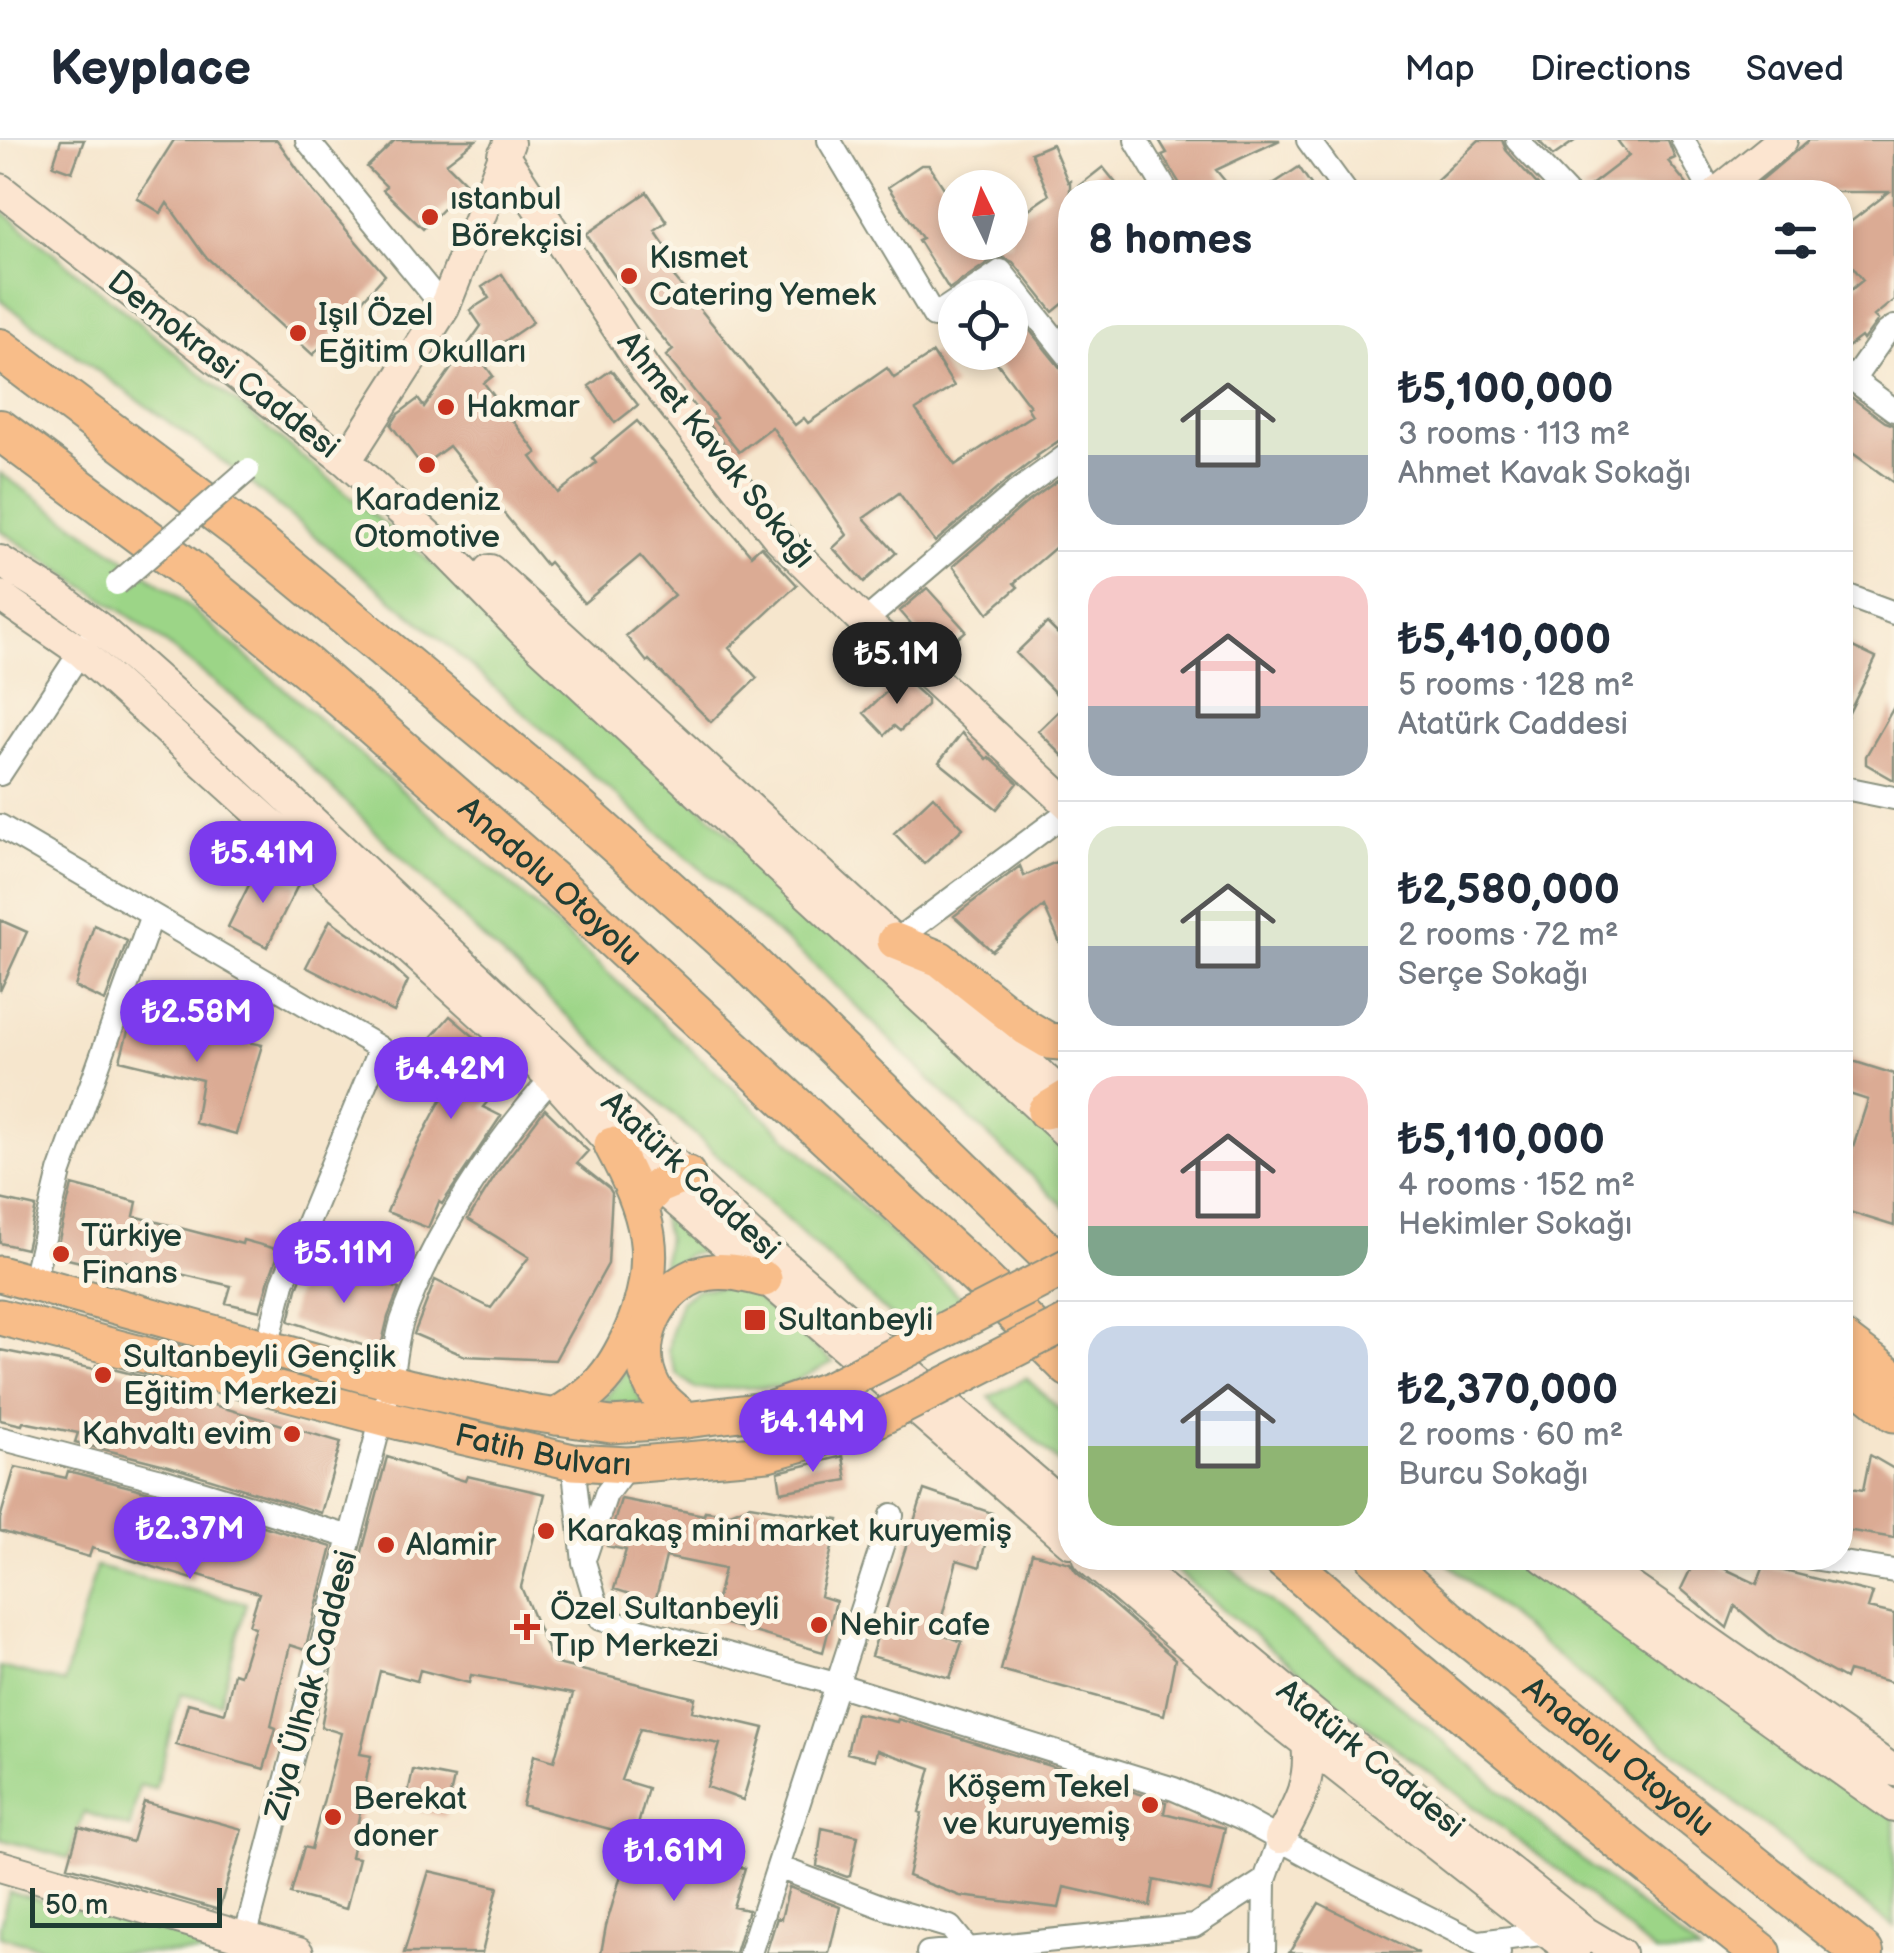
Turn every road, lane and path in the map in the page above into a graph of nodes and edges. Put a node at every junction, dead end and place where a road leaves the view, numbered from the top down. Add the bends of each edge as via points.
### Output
1 (307, 140) edge
2 (829, 140) edge
3 (1136, 140) edge
4 (1308, 140) edge
5 (1517, 140) edge
6 (1684, 140) edge
7 (1782, 140) edge
8 (501, 145) edge
9 (1160, 180) edge
10 (1337, 180) edge
11 (1555, 180) edge
12 (1708, 180) edge
13 (1730, 180) edge
14 (0, 189) edge
15 (987, 280) edge
16 (1007, 280) edge
17 (1028, 306) edge
18 (444, 308) junction
19 (938, 313) edge
20 (1894, 327) edge
21 (1058, 343) edge
22 (0, 348) edge
23 (1853, 369) edge
24 (1853, 379) edge
25 (1894, 410) edge
26 (0, 430) edge
27 (346, 461) junction
28 (1058, 461) edge
29 (248, 470) dead end
30 (441, 547) junction
31 (0, 561) edge
32 (117, 584) dead end
33 (0, 596) edge
34 (1853, 598) edge
35 (1894, 613) edge
36 (864, 622) junction
37 (89, 639) junction
38 (0, 774) edge
39 (1853, 790) edge
40 (1058, 797) edge
41 (1894, 798) edge
42 (1058, 817) edge
43 (0, 826) edge
44 (152, 915) junction
45 (895, 942) junction
46 (1058, 1042) edge
47 (552, 1078) junction
48 (1058, 1103) edge
49 (1058, 1104) edge
50 (612, 1146) joint
51 (662, 1188) junction
52 (1058, 1263) edge
53 (1058, 1272) edge
54 (16, 1279) edge
55 (764, 1279) junction
56 (0, 1318) edge
57 (1058, 1327) edge
58 (267, 1347) junction
59 (1853, 1347) edge
60 (1058, 1355) edge
61 (1894, 1378) edge
62 (1853, 1381) edge
63 (391, 1382) junction
64 (1894, 1414) edge
65 (382, 1417) junction
66 (556, 1417) junction
67 (686, 1420) junction
68 (0, 1438) edge
69 (573, 1462) junction
70 (628, 1466) junction
71 (1058, 1501) edge
72 (892, 1515) dead end
73 (1058, 1532) edge
74 (350, 1536) junction
75 (584, 1562) junction
76 (1853, 1564) edge
77 (1102, 1570) edge
78 (1140, 1570) edge
79 (1297, 1570) edge
80 (1391, 1570) edge
81 (1561, 1570) edge
82 (1606, 1570) edge
83 (1894, 1571) edge
84 (839, 1686) junction
85 (1306, 1744) junction
86 (1894, 1771) edge
87 (1894, 1807) edge
88 (1280, 1838) junction
89 (0, 1866) edge
90 (778, 1867) junction
91 (1266, 1880) junction
92 (1548, 1932) junction
93 (1580, 1942) edge
94 (243, 1945) edge
95 (1486, 1949) edge
96 (967, 1950) edge
97 (298, 1953) edge
98 (750, 1953) edge
99 (928, 1953) edge
100 (1264, 1953) edge
101 (1620, 1953) edge
102 (1761, 1953) edge
103 (1862, 1953) edge

1 - 18 street
2 - 19 street
3 - 9 street
4 - 10 street
5 - 11 street
6 - 12 street
7 - 13 street
8 - 18 street
8 - 36 street, Ahmet Kavak Sokağı via 646,371 776,535
14 - 27 street, Demokrasi Caddesi
15 - 16 street via 1000,271
17 - 21 street
18 - 27 street
20 - 23 street
22 - 52 highway via 264,548 570,802 742,956
24 - 25 street
26 - 60 highway, Anadolu Otoyolu via 204,583 543,873
27 - 30 street, Demokrasi Caddesi
28 - 36 street
29 - 32 street, bridge
30 - 45 street via 476,558
30 - 49 street via 523,631
31 - 37 street, Atatürk Caddesi via 61,599
33 - 37 street, Atatürk Caddesi
34 - 35 street
36 - 40 street, Ahmet Kavak Sokağı
37 - 38 street
37 - 47 street, Atatürk Caddesi
37 - 51 street, Atatürk Caddesi via 240,754
39 - 41 street
42 - 45 street
43 - 44 street
44 - 54 street
44 - 58 street via 380,1048 283,1283
45 - 46 main road via 940,959 1027,1028
45 - 48 street
47 - 50 street, Atatürk Caddesi
47 - 63 street, Ziya Ülhak Caddesi via 496,1148 429,1256 401,1325
50 - 51 main road via 634,1187
51 - 55 street, Atatürk Caddesi
51 - 66 main road via 642,1307 625,1348 599,1384
51 - 71 street, Atatürk Caddesi via 751,1236
53 - 67 main road, Fatih Bulvarı, bridge via 830,1389 772,1408
54 - 58 main road, Fatih Bulvarı
55 - 67 main road via 728,1270 697,1275 670,1291 653,1316 646,1372 655,1391
55 - 73 street, Atatürk Caddesi
56 - 65 main road, Fatih Bulvarı
57 - 70 main road, Fatih Bulvarı, bridge via 864,1426 768,1453
58 - 63 main road, Fatih Bulvarı
59 - 61 main road
62 - 64 main road
63 - 65 street, Ziya Ülhak Caddesi
63 - 66 main road, Fatih Bulvarı
65 - 69 main road, Fatih Bulvarı
65 - 74 street, Ziya Ülhak Caddesi
66 - 67 main road, Fatih Bulvarı via 611,1425
68 - 74 street
69 - 70 main road, Fatih Bulvarı
69 - 75 street
70 - 75 street via 606,1494
72 - 84 street
74 - 94 street, Ziya Ülhak Caddesi
75 - 84 street via 601,1618
76 - 83 street
77 - 85 street, Atatürk Caddesi
78 - 93 street, Atatürk Caddesi
79 - 102 highway, Anadolu Otoyolu
80 - 103 highway, Anadolu Otoyolu
81 - 87 street
82 - 86 street
84 - 88 street via 1174,1789
84 - 90 street
85 - 88 street via 1305,1787
85 - 92 street, Atatürk Caddesi
88 - 91 street
88 - 95 street
89 - 94 street
90 - 96 street via 950,1928
90 - 98 street
91 - 96 street via 1194,1926
91 - 100 street
92 - 93 street, Atatürk Caddesi
92 - 95 street
93 - 101 street, Atatürk Caddesi
94 - 97 street
96 - 99 street

